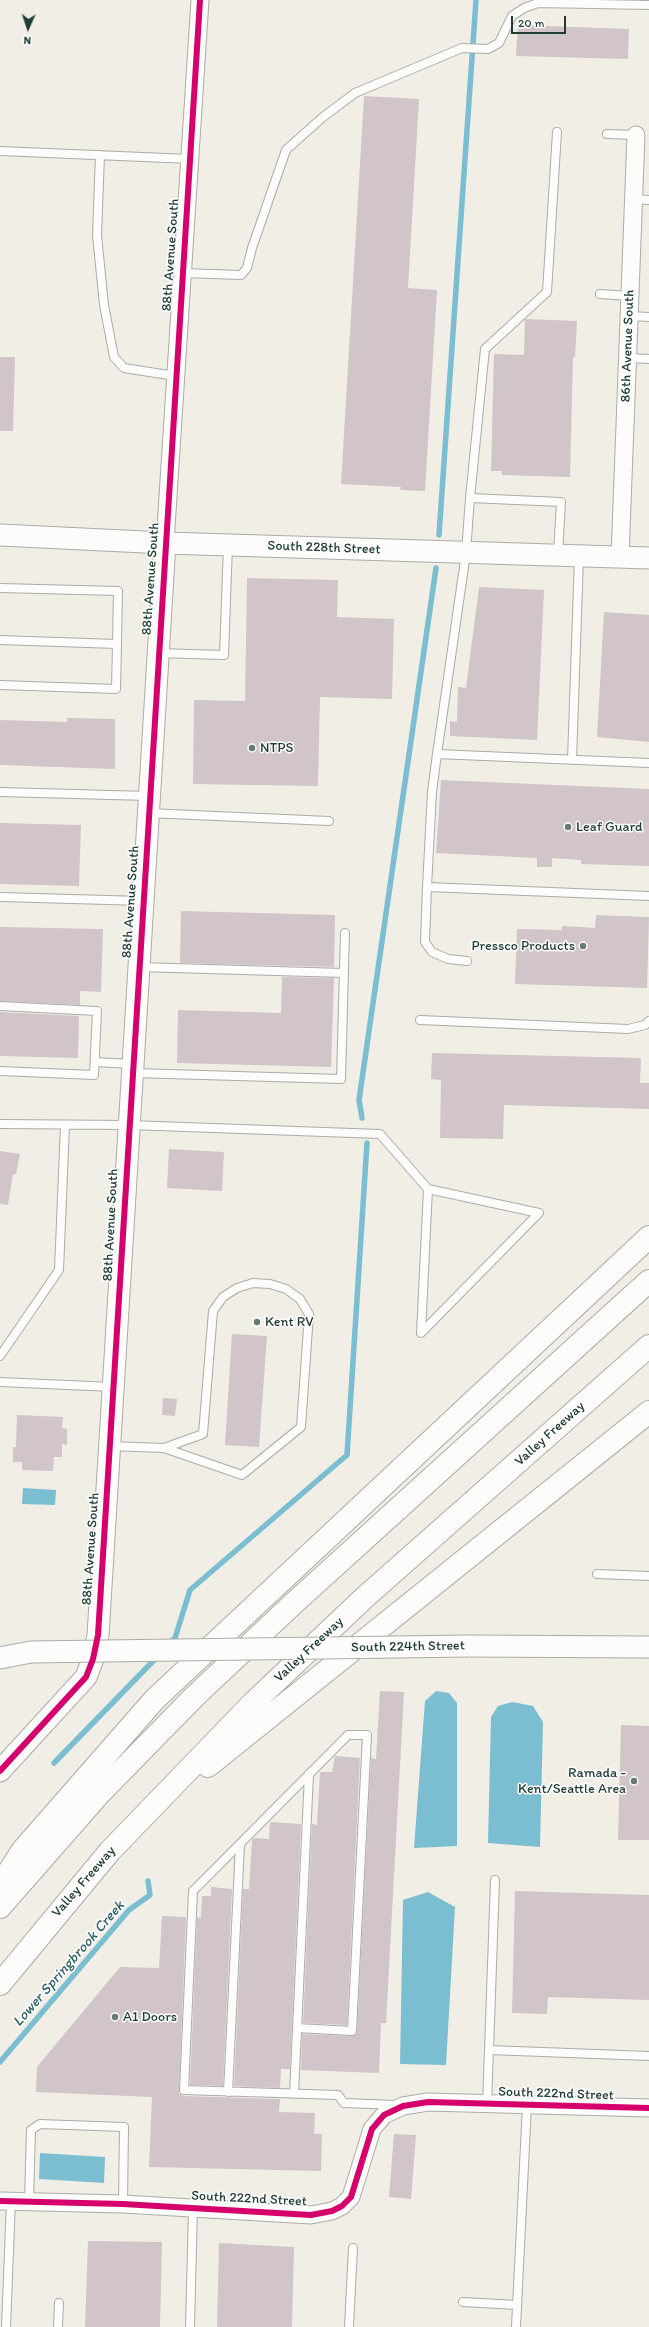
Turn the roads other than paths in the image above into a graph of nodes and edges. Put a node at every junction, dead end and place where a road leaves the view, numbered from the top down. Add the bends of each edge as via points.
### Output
1 (200, 0) edge
2 (649, 5) edge
3 (557, 132) dead end
4 (607, 134) dead end
5 (636, 135) joint
6 (0, 152) edge
7 (100, 155) junction
8 (190, 159) junction
9 (641, 200) edge
10 (182, 273) junction
11 (600, 294) dead end
12 (630, 296) junction
13 (629, 316) junction
14 (649, 317) edge
15 (627, 358) junction
16 (649, 359) edge
17 (176, 376) junction
18 (470, 498) junction
19 (0, 535) edge
20 (165, 542) junction
21 (228, 545) junction
22 (466, 552) junction
23 (558, 556) junction
24 (579, 556) junction
25 (620, 558) junction
26 (649, 558) edge
27 (0, 588) edge
28 (0, 640) edge
29 (117, 644) junction
30 (158, 653) junction
31 (0, 685) edge
32 (437, 754) junction
33 (572, 760) junction
34 (649, 763) edge
35 (0, 792) edge
36 (149, 805) junction
37 (329, 821) dead end
38 (427, 887) junction
39 (649, 896) edge
40 (0, 897) edge
41 (143, 900) junction
42 (345, 933) dead end
43 (467, 961) dead end
44 (139, 967) junction
45 (344, 973) junction
46 (0, 1006) edge
47 (420, 1020) dead end
48 (649, 1021) edge
49 (94, 1062) junction
50 (133, 1068) junction
51 (0, 1071) edge
52 (0, 1124) edge
53 (65, 1125) junction
54 (129, 1125) junction
55 (428, 1189) junction
56 (649, 1237) edge
57 (649, 1282) edge
58 (649, 1346) edge
59 (0, 1356) edge
60 (0, 1382) edge
61 (113, 1386) junction
62 (649, 1412) edge
63 (110, 1446) junction
64 (164, 1448) junction
65 (597, 1574) dead end
66 (649, 1576) edge
67 (649, 1647) edge
68 (0, 1658) edge
69 (0, 1771) edge
70 (309, 1774) junction
71 (140, 1821) junction
72 (240, 1844) junction
73 (496, 1880) dead end
74 (0, 1886) edge
75 (0, 1906) edge
76 (0, 1984) edge
77 (297, 2028) junction
78 (489, 2050) junction
79 (649, 2056) edge
80 (228, 2092) junction
81 (294, 2094) junction
82 (487, 2104) junction
83 (527, 2105) junction
84 (403, 2106) junction
85 (649, 2108) edge
86 (6, 2201) edge
87 (29, 2201) junction
88 (123, 2204) junction
89 (193, 2208) junction
90 (353, 2248) dead end
91 (463, 2302) dead end
92 (59, 2303) dead end
93 (517, 2305) junction
94 (6, 2327) edge
95 (58, 2327) edge
96 (190, 2327) edge
97 (349, 2327) edge
98 (516, 2327) edge

1 - 8 street, 88th Avenue South
2 - 10 lane via 538,3 512,16 499,42 488,49 462,48 355,93 296,139 286,150 247,268 241,275
3 - 18 lane via 547,292 485,349
4 - 5 lane
5 - 9 street, 86th Avenue South
6 - 7 lane
7 - 8 lane
7 - 17 lane via 97,235 104,305 114,357 124,368
8 - 10 street, 88th Avenue South
9 - 12 street, 86th Avenue South
10 - 17 street, 88th Avenue South
11 - 12 lane
12 - 13 street, 86th Avenue South
13 - 14 lane
13 - 15 street, 86th Avenue South
15 - 16 lane
15 - 25 street, 86th Avenue South
17 - 20 street, 88th Avenue South
18 - 22 lane
18 - 23 lane via 561,502
19 - 20 street, South 228th Street
20 - 21 street, South 228th Street
20 - 30 street, 88th Avenue South
21 - 22 street, South 228th Street
21 - 30 lane via 224,655
22 - 23 street, South 228th Street
22 - 32 lane
23 - 24 street, South 228th Street
24 - 25 street, South 228th Street
24 - 33 lane
25 - 26 street, South 228th Street
27 - 29 lane via 118,591
28 - 29 lane
29 - 31 lane via 116,689
30 - 36 street, 88th Avenue South
32 - 33 lane
32 - 38 lane via 432,792
33 - 34 lane
35 - 36 lane
36 - 37 lane
36 - 41 street, 88th Avenue South
38 - 39 lane
38 - 43 lane via 425,942 432,952 448,959
40 - 41 lane
41 - 44 street, 88th Avenue South
42 - 45 lane
44 - 45 lane
44 - 50 street, 88th Avenue South
45 - 50 lane via 341,1079
46 - 49 lane via 97,1011
47 - 48 lane via 628,1029 645,1025
49 - 50 lane
49 - 51 lane via 94,1075
50 - 54 street, 88th Avenue South
52 - 53 lane
53 - 54 lane
53 - 59 lane via 59,1270
54 - 55 lane via 380,1134
54 - 61 street, 88th Avenue South
55 - 55 lane via 539,1213 421,1333 423,1303
56 - 74 highway via 155,1699 22,1851
57 - 75 highway via 300,1597 195,1696 100,1793
58 - 71 highway, Valley Freeway via 364,1598 253,1703
60 - 61 lane
61 - 63 street, 88th Avenue South
62 - 71 highway
63 - 64 lane
63 - 69 street, 88th Avenue South via 98,1634 93,1659 86,1677
64 - 64 lane via 242,1475 301,1427 309,1314 300,1299 286,1289 270,1284 253,1283 237,1288 223,1297 213,1311 203,1434
65 - 66 lane
67 - 68 street, South 224th Street, bridge via 468,1646 30,1652
70 - 72 lane
70 - 77 lane
70 - 77 lane via 348,1735 367,1735 352,2031
71 - 76 highway, Valley Freeway via 54,1917
72 - 80 lane
72 - 80 lane via 193,1891 184,2090
73 - 78 lane
77 - 81 lane
78 - 79 lane
78 - 82 lane
80 - 81 lane
81 - 84 lane via 338,2095 344,2103
82 - 83 street, South 222nd Street
82 - 84 street, South 222nd Street via 428,2102
83 - 85 street, South 222nd Street
83 - 93 lane
84 - 89 street, South 222nd Street via 384,2115 372,2129 351,2197 332,2211 312,2215
86 - 87 street, South 222nd Street
86 - 94 lane
87 - 88 street, South 222nd Street
87 - 88 lane via 31,2130 40,2124 124,2127
88 - 89 street, South 222nd Street
89 - 96 lane
90 - 97 lane
91 - 93 lane
92 - 95 lane
93 - 98 lane

